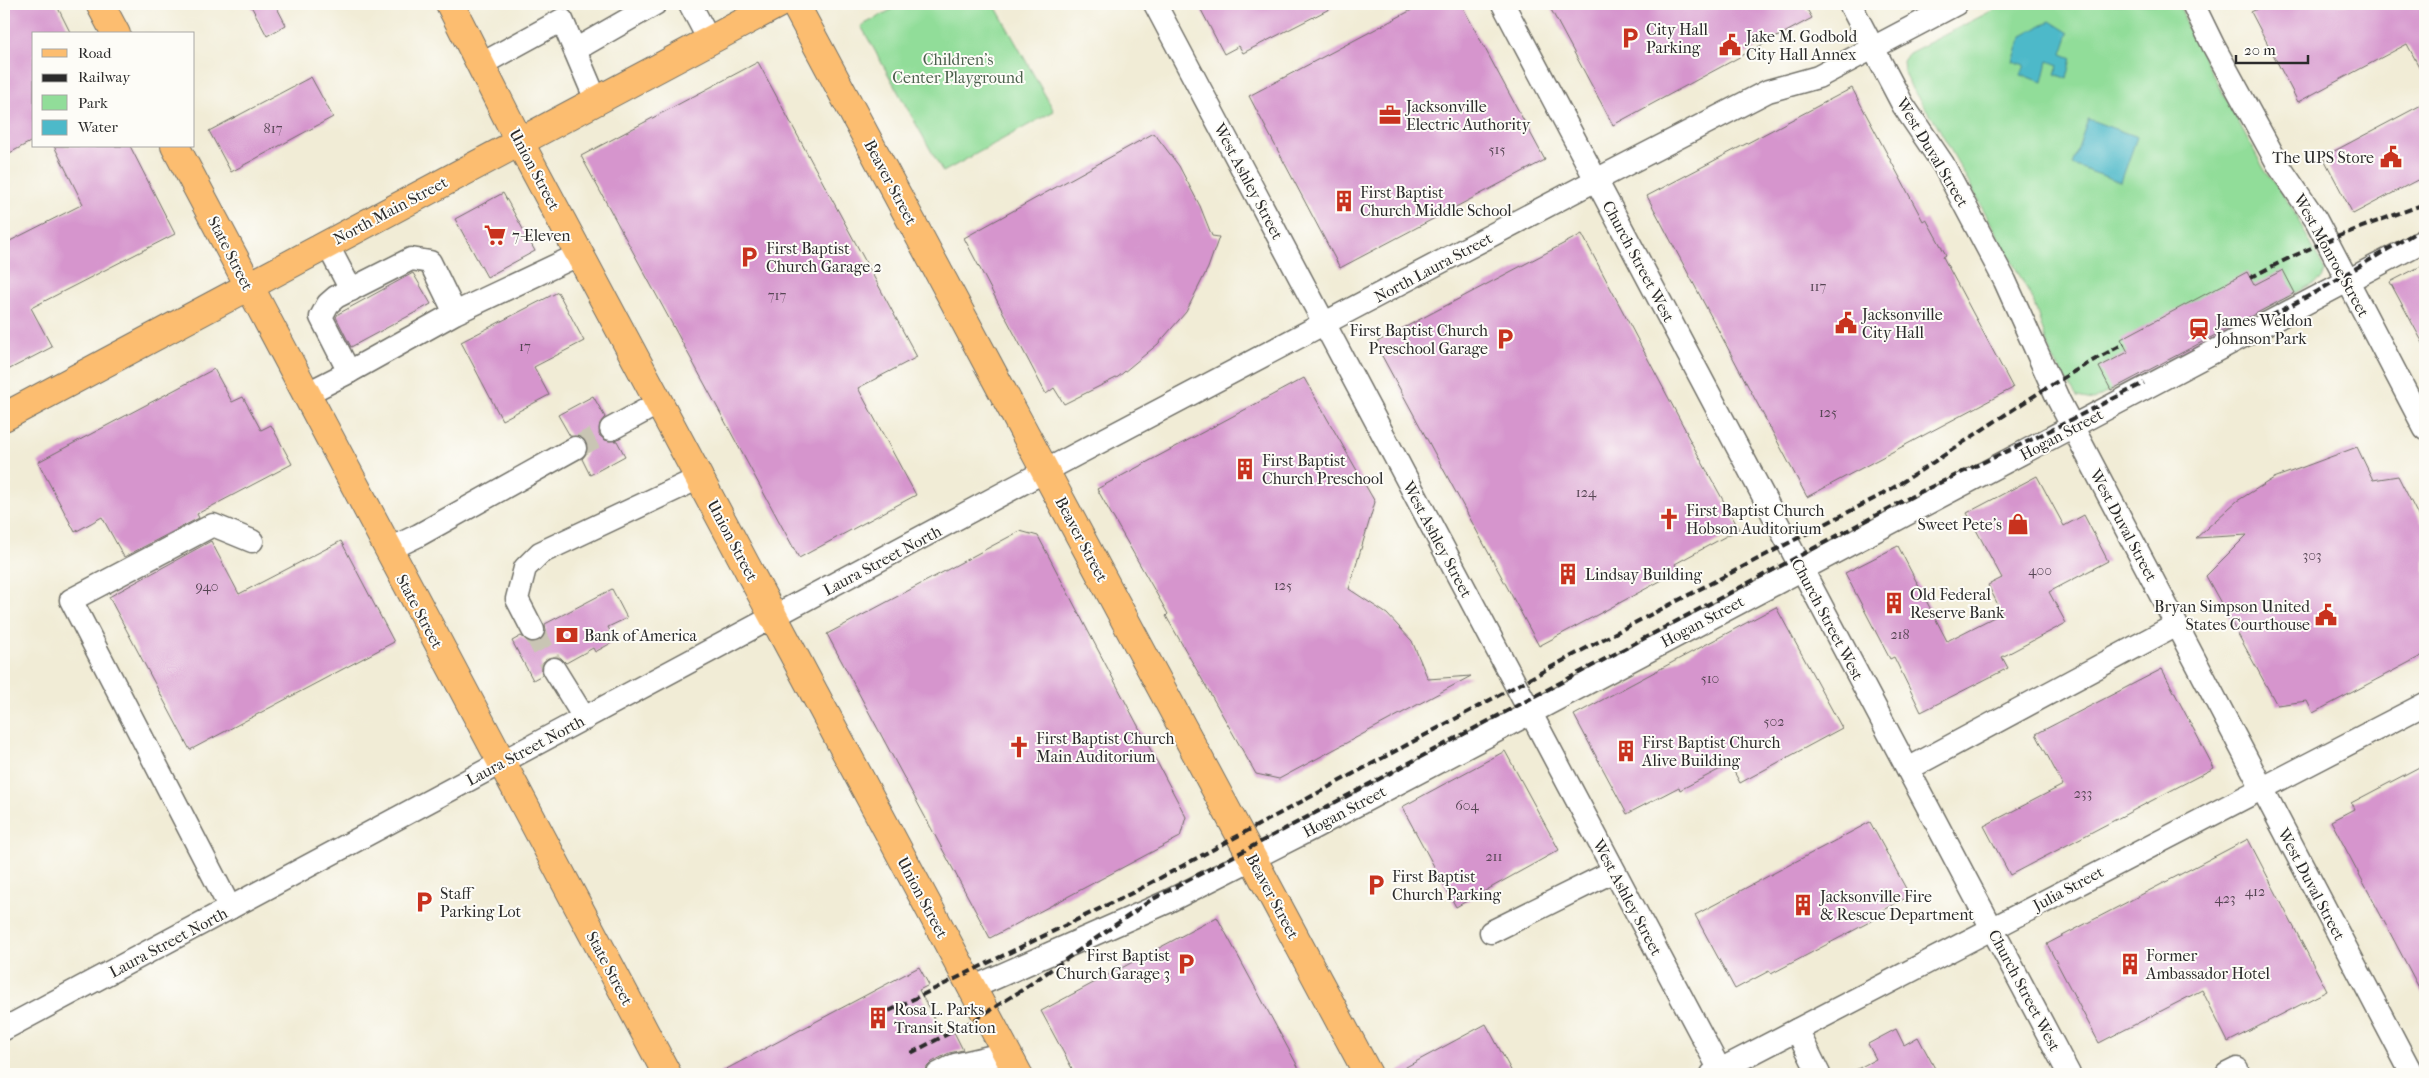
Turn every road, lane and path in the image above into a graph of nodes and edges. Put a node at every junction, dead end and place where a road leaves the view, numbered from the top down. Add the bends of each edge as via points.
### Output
1 (100, 4) edge
2 (450, 4) edge
3 (655, 4) edge
4 (690, 4) edge
5 (778, 4) edge
6 (795, 4) edge
7 (1154, 4) edge
8 (1503, 4) edge
9 (1850, 4) edge
10 (1956, 4) edge
11 (2193, 4) edge
12 (562, 12) edge
13 (115, 32) edge
14 (710, 40) junction
15 (1873, 48) junction
16 (574, 50) junction
17 (482, 64) junction
18 (596, 100) junction
19 (519, 141) junction
20 (176, 148) edge
21 (1596, 180) junction
22 (2425, 240) edge
23 (327, 244) junction
24 (580, 254) junction
25 (2348, 282) junction
26 (248, 287) junction
27 (351, 290) junction
28 (455, 313) junction
29 (1325, 325) junction
30 (349, 372) junction
31 (306, 394) junction
32 (660, 403) junction
33 (4, 416) edge
34 (611, 428) tunnel mouth
35 (2072, 428) junction
36 (2425, 429) edge
37 (576, 448) tunnel mouth
38 (1046, 471) junction
39 (699, 478) junction
40 (252, 541) dead end
41 (388, 550) junction
42 (1802, 569) junction
43 (774, 618) junction
44 (2176, 625) junction
45 (532, 630) tunnel mouth
46 (554, 669) tunnel mouth
47 (2425, 704) edge
48 (1530, 712) junction
49 (585, 719) junction
50 (501, 763) junction
51 (1908, 769) junction
52 (2262, 788) junction
53 (1253, 859) junction
54 (1614, 872) junction
55 (230, 908) junction
56 (1992, 928) junction
57 (1491, 932) dead end
58 (972, 988) junction
59 (4, 1029) edge
60 (1797, 1030) junction
61 (1013, 1064) edge
62 (1718, 1073) edge
63 (667, 1074) edge
64 (938, 1074) edge
65 (1368, 1074) edge
66 (1819, 1074) edge
67 (2069, 1074) edge
68 (2412, 1074) edge

1 - 13 main road
2 - 17 main road, Union Street
3 - 16 street
4 - 14 street
5 - 14 main road, North Main Street
6 - 38 main road, Beaver Street
7 - 29 street, West Ashley Street
8 - 21 street, Church Street West
9 - 15 street, West Duval Street
10 - 15 street, North Laura Street
11 - 25 street, West Monroe Street via 2275,160 2308,207
12 - 16 street
12 - 17 street
14 - 18 main road, North Main Street
15 - 21 street, North Laura Street via 1812,79 1768,91
15 - 35 street, West Duval Street via 1911,117 1943,164 2005,281
16 - 18 street
17 - 19 main road, Union Street
18 - 19 main road, North Main Street
19 - 23 main road, North Main Street
19 - 24 main road, Union Street
20 - 26 main road, State Street
21 - 29 street, North Laura Street
21 - 42 street, Church Street West
22 - 25 street, Hogan Street
23 - 26 main road, North Main Street
23 - 27 street
24 - 28 street
24 - 32 main road, Union Street
25 - 35 street, Hogan Street
25 - 36 street, West Monroe Street
26 - 31 main road, State Street
26 - 33 main road, North Main Street
27 - 28 street via 411,259 425,260 430,262
27 - 30 street via 328,304 321,317
28 - 30 street
29 - 38 street, North Laura Street
29 - 48 street, West Ashley Street
30 - 31 street
31 - 41 main road, State Street
32 - 34 street
32 - 39 main road, Union Street
35 - 42 street, Hogan Street
35 - 44 street, West Duval Street
37 - 41 street
38 - 43 street, Laura Street North
38 - 53 main road, Beaver Street
39 - 43 main road, Union Street
39 - 45 street via 540,553 525,568 517,599
40 - 55 street via 213,525 71,600
41 - 50 main road, State Street
42 - 48 street, Hogan Street
42 - 51 street, Church Street West
43 - 49 street, Laura Street North
43 - 58 main road, Union Street
44 - 51 street
44 - 52 street, West Duval Street
46 - 49 street
47 - 52 street, Julia Street
48 - 53 street, Hogan Street
48 - 54 street, West Ashley Street
49 - 50 street, Laura Street North
50 - 55 street, Laura Street North
50 - 63 main road, State Street
51 - 56 street, Church Street West
52 - 56 street, Julia Street
52 - 68 street, West Duval Street
53 - 58 street, Hogan Street via 1167,902
53 - 65 main road, Beaver Street
54 - 57 street
54 - 62 street, West Ashley Street
55 - 59 street, Laura Street North
56 - 60 street, Julia Street
56 - 67 street, Church Street West
58 - 61 main road, Union Street
60 - 62 street, Julia Street
60 - 66 street
61 - 64 street via 972,1060

